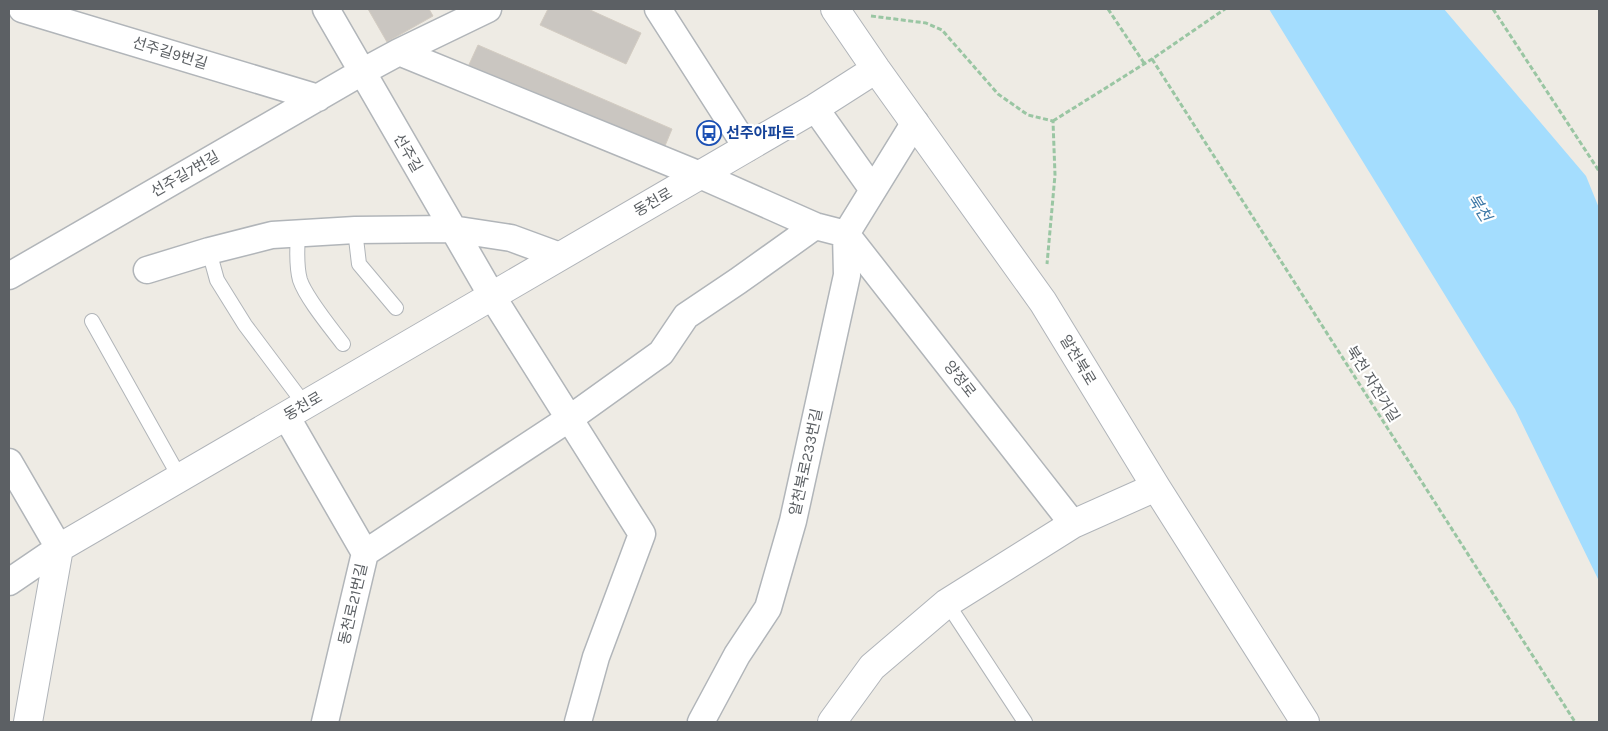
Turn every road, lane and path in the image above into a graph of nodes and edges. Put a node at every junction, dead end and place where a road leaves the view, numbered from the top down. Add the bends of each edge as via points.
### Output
1 (22, 9) edge
2 (326, 9) edge
3 (488, 9) edge
4 (658, 9) edge
5 (1108, 9) edge
6 (1225, 9) edge
7 (1493, 9) edge
8 (836, 10) edge
9 (399, 52) junction
10 (1152, 58) junction
11 (1144, 63) junction
12 (876, 69) junction
13 (362, 72) junction
14 (318, 98) junction
15 (815, 108) junction
16 (1053, 121) junction
17 (915, 122) junction
18 (747, 148) junction
19 (1599, 171) edge
20 (700, 175) junction
21 (873, 190) junction
22 (814, 226) junction
23 (452, 229) junction
24 (355, 230) junction
25 (298, 233) junction
26 (846, 234) junction
27 (208, 251) junction
28 (560, 256) junction
29 (147, 270) dead end
30 (9, 276) edge
31 (492, 296) junction
32 (1043, 302) junction
33 (396, 308) dead end
34 (92, 321) dead end
35 (343, 344) dead end
36 (295, 410) junction
37 (568, 419) junction
38 (9, 462) edge
39 (180, 478) junction
40 (1156, 487) junction
41 (1073, 524) junction
42 (59, 548) junction
43 (365, 553) junction
44 (9, 582) edge
45 (947, 603) junction
46 (28, 722) edge
47 (325, 722) edge
48 (578, 722) edge
49 (701, 722) edge
50 (832, 722) edge
51 (1025, 722) edge
52 (1305, 722) edge
53 (1575, 722) edge

1 - 14 street, 선주길9번길
2 - 13 street, 선주길
3 - 9 street
4 - 18 street
5 - 11 path
6 - 10 path
7 - 19 path
8 - 12 street, 알천북로
8 - 16 path via 926,23 942,30 998,94 1028,115
9 - 13 street
9 - 20 street, 동천로
10 - 11 path
10 - 53 path, 북천 자전거길
11 - 16 path
12 - 15 street, 동천로
12 - 17 street, 알천북로
13 - 14 street, 선주길7번길
13 - 23 street, 선주길
14 - 30 street, 선주길7번길
15 - 18 street, 동천로
15 - 21 street
16 - 32 path via 1055,175
17 - 21 street
17 - 32 street, 알천북로
18 - 20 street, 동천로
20 - 22 street, 동천로
20 - 28 street, 동천로
21 - 26 street
22 - 26 street, 동천로
22 - 37 street via 686,316 661,353
23 - 24 street
23 - 28 street via 511,238
23 - 31 street, 선주길
24 - 25 street
24 - 33 lane via 359,264
25 - 27 street via 272,234
25 - 35 lane via 300,279
26 - 41 street, 양정로
26 - 49 street, 알천북로233번길 via 846,275 793,521 768,608 737,654
27 - 29 street
27 - 36 lane via 217,280
28 - 31 street, 동천로
31 - 36 street, 동천로
31 - 37 street, 선주길
32 - 40 street, 알천북로
34 - 39 lane
36 - 39 street, 동천로
36 - 43 street, 동천로21번길
37 - 43 street
37 - 48 street, 선주길 via 642,534 596,656
38 - 42 street
39 - 42 street, 동천로
40 - 41 street
40 - 52 street, 알천북로
41 - 45 street
42 - 44 street
42 - 46 street
43 - 47 street, 동천로21번길
45 - 50 street via 872,667
45 - 51 lane

